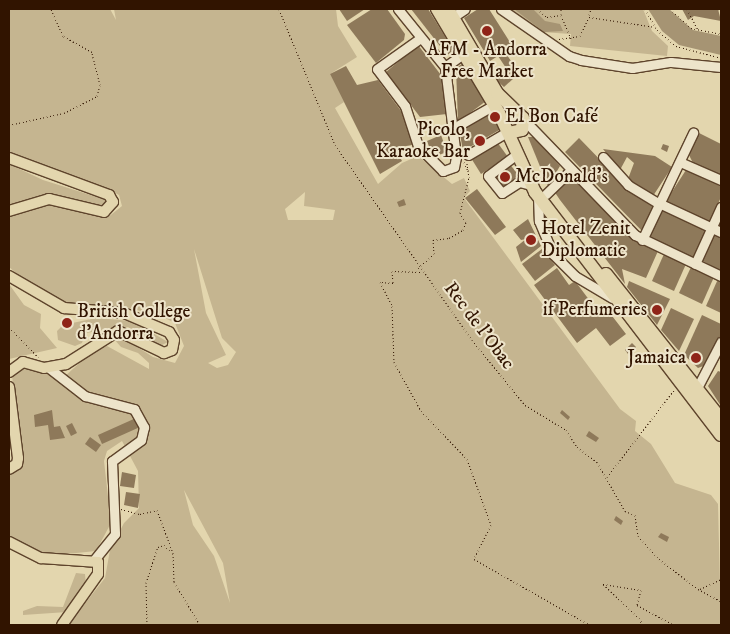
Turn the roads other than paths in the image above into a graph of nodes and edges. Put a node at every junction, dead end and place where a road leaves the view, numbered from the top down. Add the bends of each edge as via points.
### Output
1 (398, 9) edge
2 (437, 9) edge
3 (465, 9) edge
4 (501, 9) edge
5 (450, 13) edge
6 (419, 39) junction
7 (464, 53) junction
8 (446, 67) junction
9 (721, 67) edge
10 (494, 104) junction
11 (520, 116) junction
12 (459, 125) dead end
13 (510, 130) junction
14 (693, 133) dead end
15 (468, 154) road end
16 (517, 154) junction
17 (603, 156) dead end
18 (9, 158) edge
19 (680, 162) junction
20 (571, 170) junction
21 (721, 180) edge
22 (531, 185) junction
23 (542, 195) junction
24 (662, 204) junction
25 (721, 207) edge
26 (9, 211) edge
27 (712, 228) junction
28 (721, 232) edge
29 (642, 240) junction
30 (695, 264) junction
31 (9, 276) edge
32 (721, 276) edge
33 (615, 300) junction
34 (721, 342) edge
35 (718, 360) edge
36 (49, 368) junction
37 (9, 372) edge
38 (9, 387) edge
39 (697, 388) junction
40 (721, 419) edge
41 (721, 435) edge
42 (9, 469) edge
43 (9, 542) edge
44 (95, 559) junction
45 (62, 625) edge

1 - 6 street
2 - 7 highway
3 - 5 street
4 - 9 street via 569,56 614,66 651,68 673,62
5 - 11 highway via 493,87
6 - 8 street
6 - 8 street via 377,69 405,106 418,146 443,170 454,167 456,157
7 - 8 street
7 - 10 highway
10 - 12 street
10 - 13 highway
11 - 13 highway
11 - 13 highway
11 - 20 street
13 - 15 street
13 - 16 highway
13 - 23 highway
14 - 19 street
16 - 22 highway
16 - 22 street via 488,176 502,193 519,182
17 - 24 street via 628,185
18 - 26 main road via 109,196 113,202 104,212 49,199
19 - 21 street
19 - 24 street
20 - 23 street
20 - 29 street
22 - 23 highway
23 - 33 highway
23 - 33 street via 539,222 553,254 574,276
23 - 39 highway
24 - 27 street
24 - 29 street
25 - 27 street
27 - 28 street
27 - 30 street
29 - 30 street
30 - 32 street
31 - 36 main road via 64,308 124,313 169,332 174,340 172,350 164,353 118,331 66,364
33 - 41 highway
34 - 35 street
35 - 39 street
36 - 37 main road via 23,362
36 - 44 street via 85,396 128,405 142,420 140,440 112,461 116,507 114,534
38 - 42 main road via 18,458 17,464
39 - 40 highway
43 - 44 main road via 41,558
44 - 45 main road via 98,574

